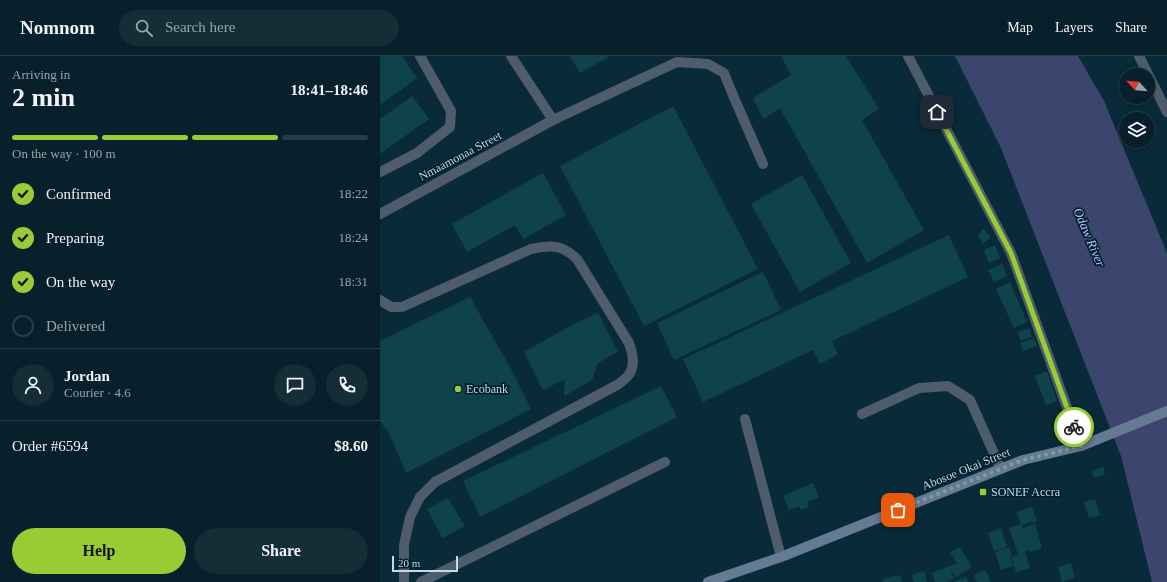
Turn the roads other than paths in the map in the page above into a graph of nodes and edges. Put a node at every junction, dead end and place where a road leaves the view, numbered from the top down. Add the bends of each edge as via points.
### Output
1 (420, 56) edge
2 (511, 56) edge
3 (908, 56) edge
4 (1139, 56) edge
5 (1167, 112) edge
6 (553, 120) junction
7 (763, 164) dead end
8 (380, 172) edge
9 (380, 214) edge
10 (380, 300) edge
11 (1167, 411) edge
12 (862, 414) dead end
13 (745, 419) dead end
14 (1081, 446) junction
15 (665, 462) dead end
16 (1001, 469) junction
17 (781, 557) junction
18 (404, 582) edge
19 (421, 582) edge
20 (708, 582) edge

1 - 8 street via 451,110 450,127 417,153
2 - 6 street
3 - 14 street via 1011,253
4 - 5 street
6 - 7 street, Nmaamonaa Street via 677,62 708,64 724,73
6 - 9 street, Nmaamonaa Street
10 - 18 street via 391,307 402,307 532,249 558,247 569,251 577,259 629,343 633,362 627,377 617,385 435,482 420,497 410,517 404,545
11 - 14 street, Abosoe Okai Street
12 - 16 street via 919,388 948,386 970,400
13 - 17 street
14 - 16 street, Abosoe Okai Street via 1023,460
15 - 19 street
16 - 17 street, Abosoe Okai Street
17 - 20 street, Abosoe Okai Street

